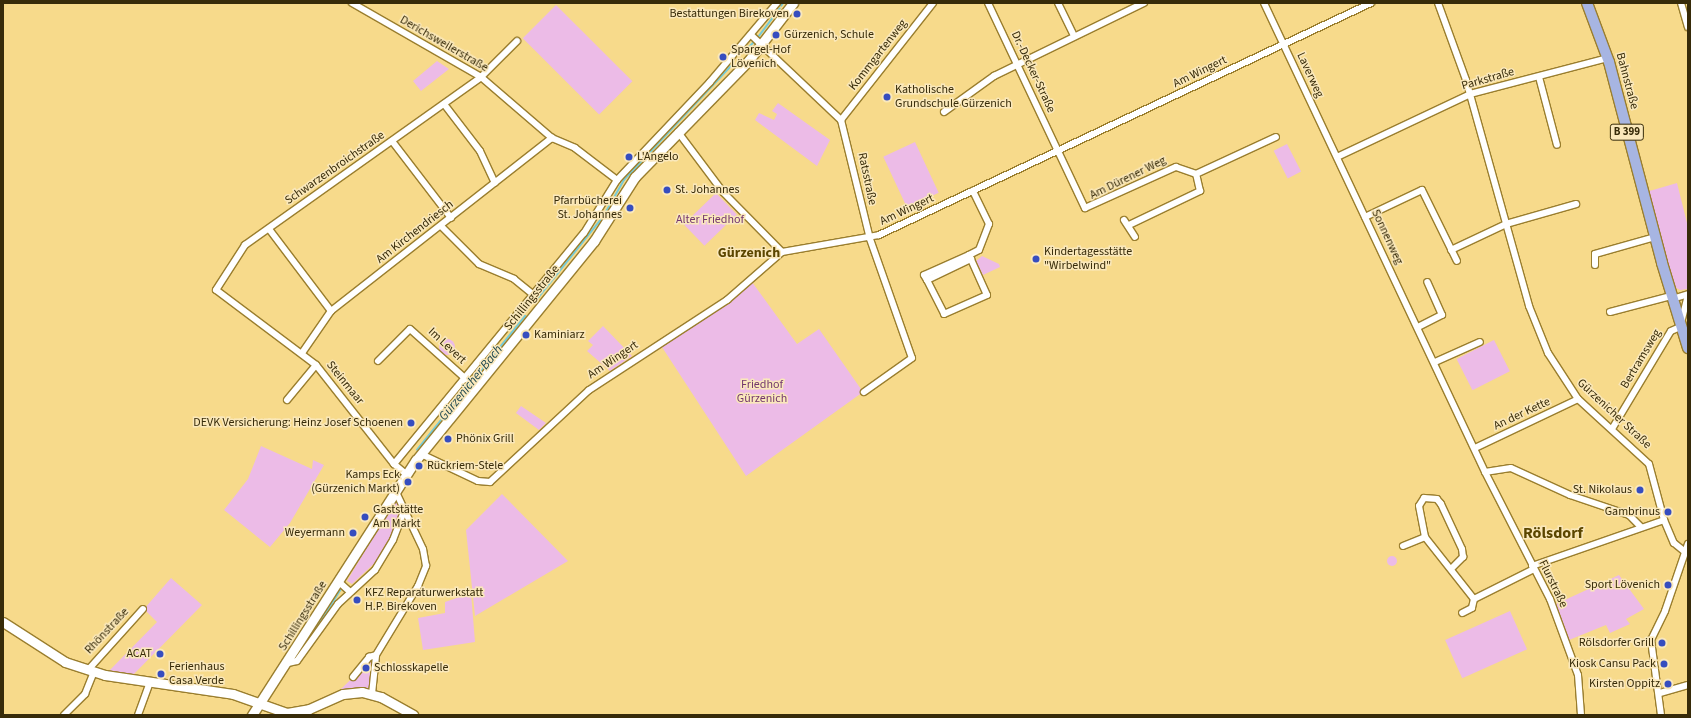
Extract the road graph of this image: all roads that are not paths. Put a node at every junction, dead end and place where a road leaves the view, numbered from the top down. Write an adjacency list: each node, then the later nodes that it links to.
1 (352, 3): 21 (street, Derichsweilerstraße)
2 (777, 3): 14 (street, Schillingsstraße)
3 (793, 3): 18 (main road, Schillingsstraße)
4 (933, 3): 26 (street, Kommgartenweg)
5 (989, 3): 20 (street, Dr.-Decker-Straße)
6 (1058, 3): 15 (street)
7 (1144, 3): 15 (street)
8 (1264, 3): 17 (street, Laverweg)
9 (1371, 3): 17 (street, Am Wingert)
10 (1438, 3): 23 (street, Gürzenicher Straße)
11 (1587, 3): 19 (main road, Bahnstraße / B 399)
12 (1681, 3): 13 (street)
13 (1688, 27)
14 (751, 35): 18 (street); 35 (street, Schillingsstraße)
15 (1074, 36): 20 (street)
16 (517, 41): 21 (street, Schwarzenbroichstraße)
17 (1283, 44): 32 (street, Am Wingert); 33 (street, Laverweg)
18 (762, 45): 26 (street); 27 (main road, Schillingsstraße)
19 (1608, 58): 22 (street, Parkstraße); 45 (main road, Bahnstraße / B 399)
20 (1017, 64): 25 (street); 32 (street, Dr.-Decker-Straße)
21 (481, 77): 24 (street, Schwarzenbroichstraße); 28 (street, Derichsweilerstraße)
22 (1538, 77): 23 (street, Parkstraße); 31 (street)
23 (1470, 94): 33 (street, Parkstraße); 41 (street, Gürzenicher Straße)
24 (444, 104): 30 (street, Schwarzenbroichstraße); 36 (street)
25 (944, 112)
26 (841, 120): 46 (street, Ratsstraße)
27 (678, 132): 48 (street); 73 (main road, Schillingsstraße)
28 (552, 138): 35 (street, Derichsweilerstraße); 36 (street, Am Kirchendriesch)
29 (1276, 138): 34 (street)
30 (392, 141): 40 (street); 43 (street, Schwarzenbroichstraße)
31 (1557, 145)
32 (1058, 151): 34 (street, Am Dürener Weg); 37 (street, Am Wingert)
33 (1337, 157): 39 (street, Sonnenweg)
34 (1196, 174): 44 (street)
35 (617, 180): 54 (street, Schillingsstraße)
36 (495, 183): 40 (street, Am Kirchendriesch)
37 (973, 191): 46 (street, Am Wingert); 49 (street)
38 (1576, 204): 41 (street)
39 (1365, 217): 47 (street); 60 (street, Sonnenweg)
40 (451, 218): 42 (street, Am Kirchendriesch)
41 (1506, 224): 47 (street); 69 (street, Gürzenicher Straße)
42 (441, 226): 54 (street); 57 (street, Am Kirchendriesch)
43 (269, 228): 53 (street, Schwarzenbroichstraße); 57 (street)
44 (1135, 237)
45 (1655, 237): 51 (street); 56 (main road, Bahnstraße / B 399)
46 (870, 239): 48 (street, Am Wingert); 68 (street, Ratsstraße)
47 (1451, 250): 50 (street)
48 (782, 252): 73 (street, Am Wingert)
49 (970, 257): 49 (street)
50 (1457, 261)
51 (1595, 266)
52 (1427, 282): 60 (street)
53 (216, 290): 63 (street, Steinmaar)
54 (534, 295): 67 (street, Schillingsstraße)
55 (1688, 295): 56 (street); 59 (street)
56 (1671, 298): 58 (street); 59 (main road, Bahnstraße / B 399)
57 (331, 312): 63 (street, Am Kirchendriesch)
58 (1610, 312)
59 (1680, 326): 62 (main road, Bahnstraße / B 399); 71 (street, Bertramsweg)
60 (1418, 327): 65 (street, Sonnenweg)
61 (1480, 342): 65 (street)
62 (1688, 348)
63 (302, 354): 66 (street, Steinmaar)
64 (378, 361): 67 (street, Im Levert)
65 (1435, 362): 72 (street, Sonnenweg)
66 (316, 365): 70 (street); 74 (street, Steinmaar)
67 (466, 379): 74 (street, Schillingsstraße)
68 (864, 392)
69 (1578, 399): 71 (street, Gürzenicher Straße); 72 (street, An der Kette)
70 (287, 400)
71 (1612, 429): 79 (street, Gürzenicher Straße)
72 (1475, 448): 75 (street, Flurstraße)
73 (421, 454): 76 (main road, Schillingsstraße)
74 (394, 464): 76 (street, Steinmaar)
75 (1486, 472): 80 (street); 86 (street, Flurstraße)
76 (406, 474): 77 (main road, Schillingsstraße)
77 (395, 490): 78 (street); 87 (main road, Schillingsstraße)
78 (405, 509): 88 (street, Schillingsstraße); 93 (street)
79 (1664, 520): 80 (street); 84 (street, Gürzenicher Straße)
80 (1641, 527): 86 (street)
81 (1425, 536): 83 (street); 85 (street); 85 (street)
82 (1688, 544): 84 (street)
83 (1403, 546)
84 (1684, 551): 99 (street)
85 (1452, 568): 89 (street)
86 (1533, 568): 89 (street); 107 (street, Flurstraße)
87 (339, 582): 88 (street, Schillingsstraße); 94 (main road, Schillingsstraße)
88 (350, 592): 94 (street, Schillingsstraße)
89 (1474, 599): 91 (street)
90 (143, 609): 95 (street, Rhönstraße)
91 (1462, 613)
92 (3, 622): 95 (main road)
93 (376, 655): 96 (street); 100 (street)
94 (288, 663): 101 (main road, Schillingsstraße)
95 (91, 671): 97 (main road); 103 (street, Rhönstraße)
96 (353, 677)
97 (150, 682): 101 (main road); 104 (street)
98 (1688, 685): 99 (street)
99 (1660, 693): 108 (street)
100 (372, 694): 102 (main road); 106 (main road)
101 (261, 704): 102 (main road); 105 (main road, Schillingsstraße)
102 (276, 713)
103 (64, 715)
104 (138, 715)
105 (252, 715)
106 (413, 715)
107 (1581, 715)
108 (1661, 715)

